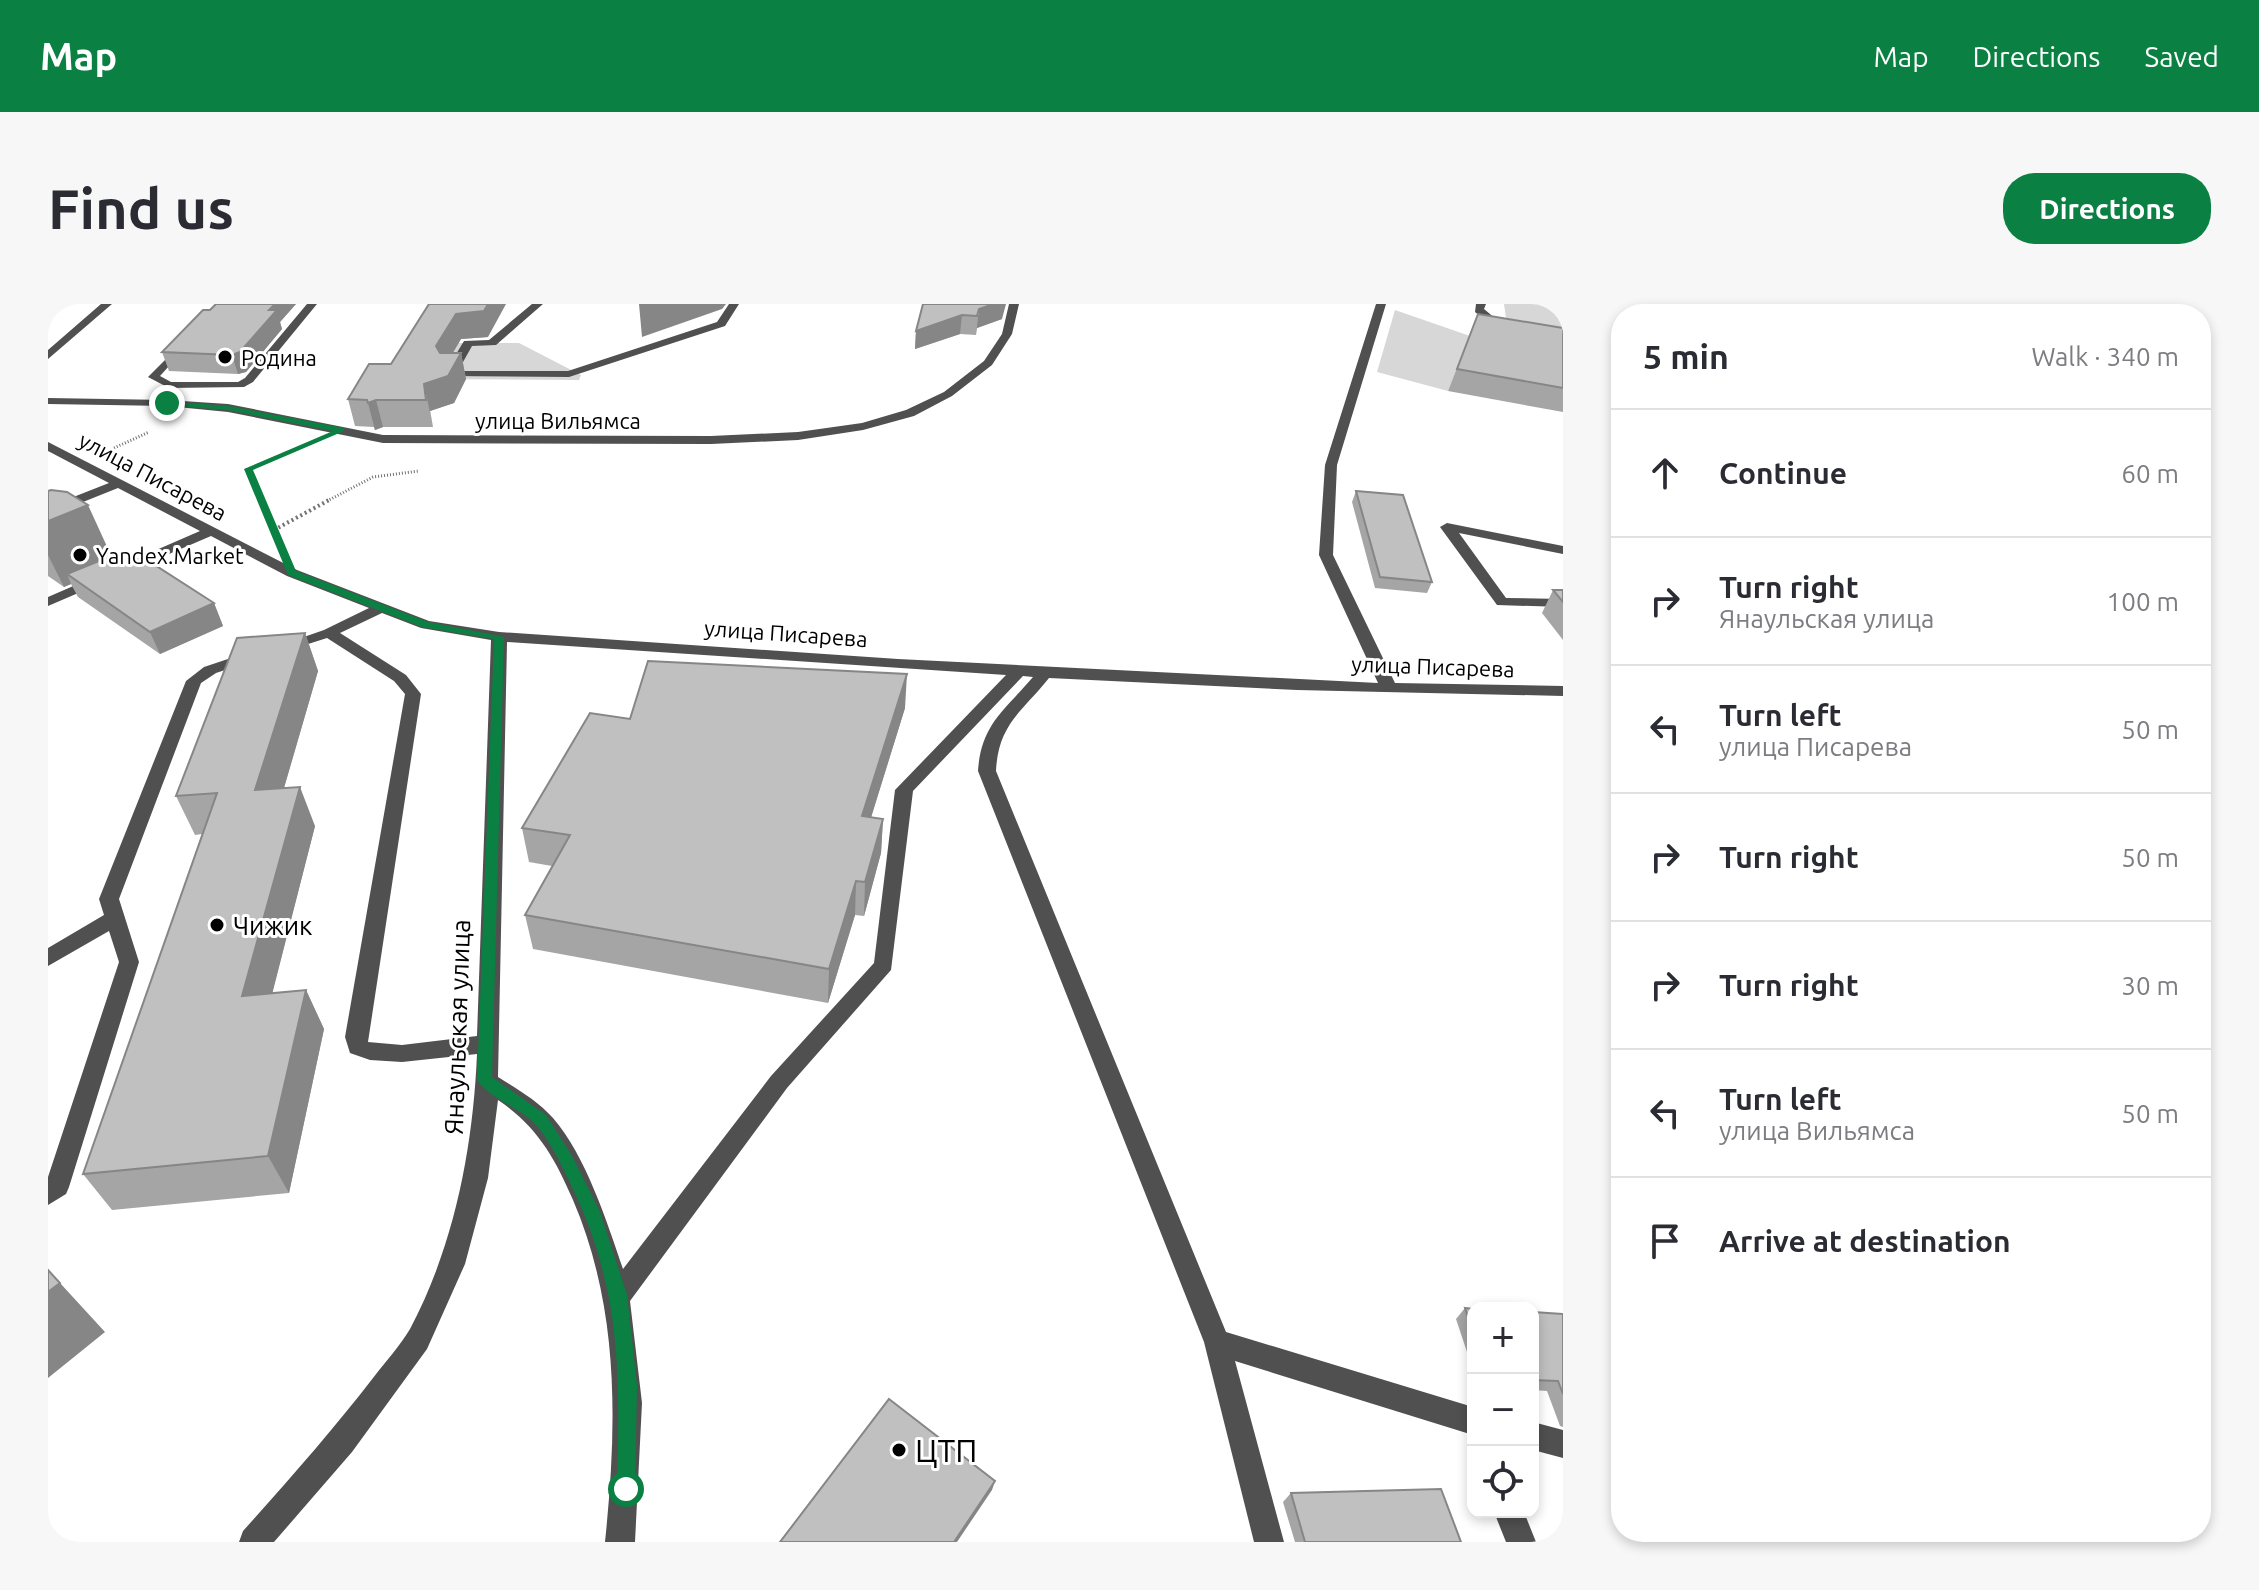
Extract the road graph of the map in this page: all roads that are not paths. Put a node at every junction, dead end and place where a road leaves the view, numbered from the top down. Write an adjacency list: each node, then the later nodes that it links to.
1 (107, 304): 10 (street)
2 (312, 304): 8 (street)
3 (538, 304): 4 (street)
4 (734, 304)
5 (1014, 304): 11 (street, улица Вильямса)
6 (1381, 304): 24 (street)
7 (1481, 304): 9 (street)
8 (195, 334)
9 (1520, 335)
10 (48, 356)
11 (48, 401)
12 (48, 446): 13 (street, улица Писарева)
13 (119, 483): 14 (street); 15 (street, улица Писарева)
14 (48, 512)
15 (211, 531): 17 (street); 19 (street, улица Писарева)
16 (1563, 550): 18 (street)
17 (48, 602)
18 (1563, 603)
19 (379, 609): 20 (street); 21 (street, улица Писарева)
20 (329, 633): 26 (street); 28 (street)
21 (499, 637): 22 (street, улица Писарева); 28 (street, Янаульская улица)
22 (1020, 670): 23 (street, улица Писарева); 31 (street)
23 (1046, 671): 24 (street, улица Писарева); 32 (street)
24 (1389, 688): 25 (street, улица Писарева)
25 (1563, 691)
26 (115, 918): 27 (street); 30 (street)
27 (48, 958)
28 (486, 1044): 29 (street, Янаульская улица)
29 (485, 1080): 31 (street); 37 (street, Янаульская улица)
30 (48, 1194)
31 (619, 1295): 38 (street)
32 (1217, 1342): 33 (street); 39 (street)
33 (1467, 1419)
34 (1539, 1438): 35 (street)
35 (1563, 1444)
36 (1511, 1518): 40 (street)
37 (254, 1542)
38 (620, 1542)
39 (1269, 1542)
40 (1521, 1542)

